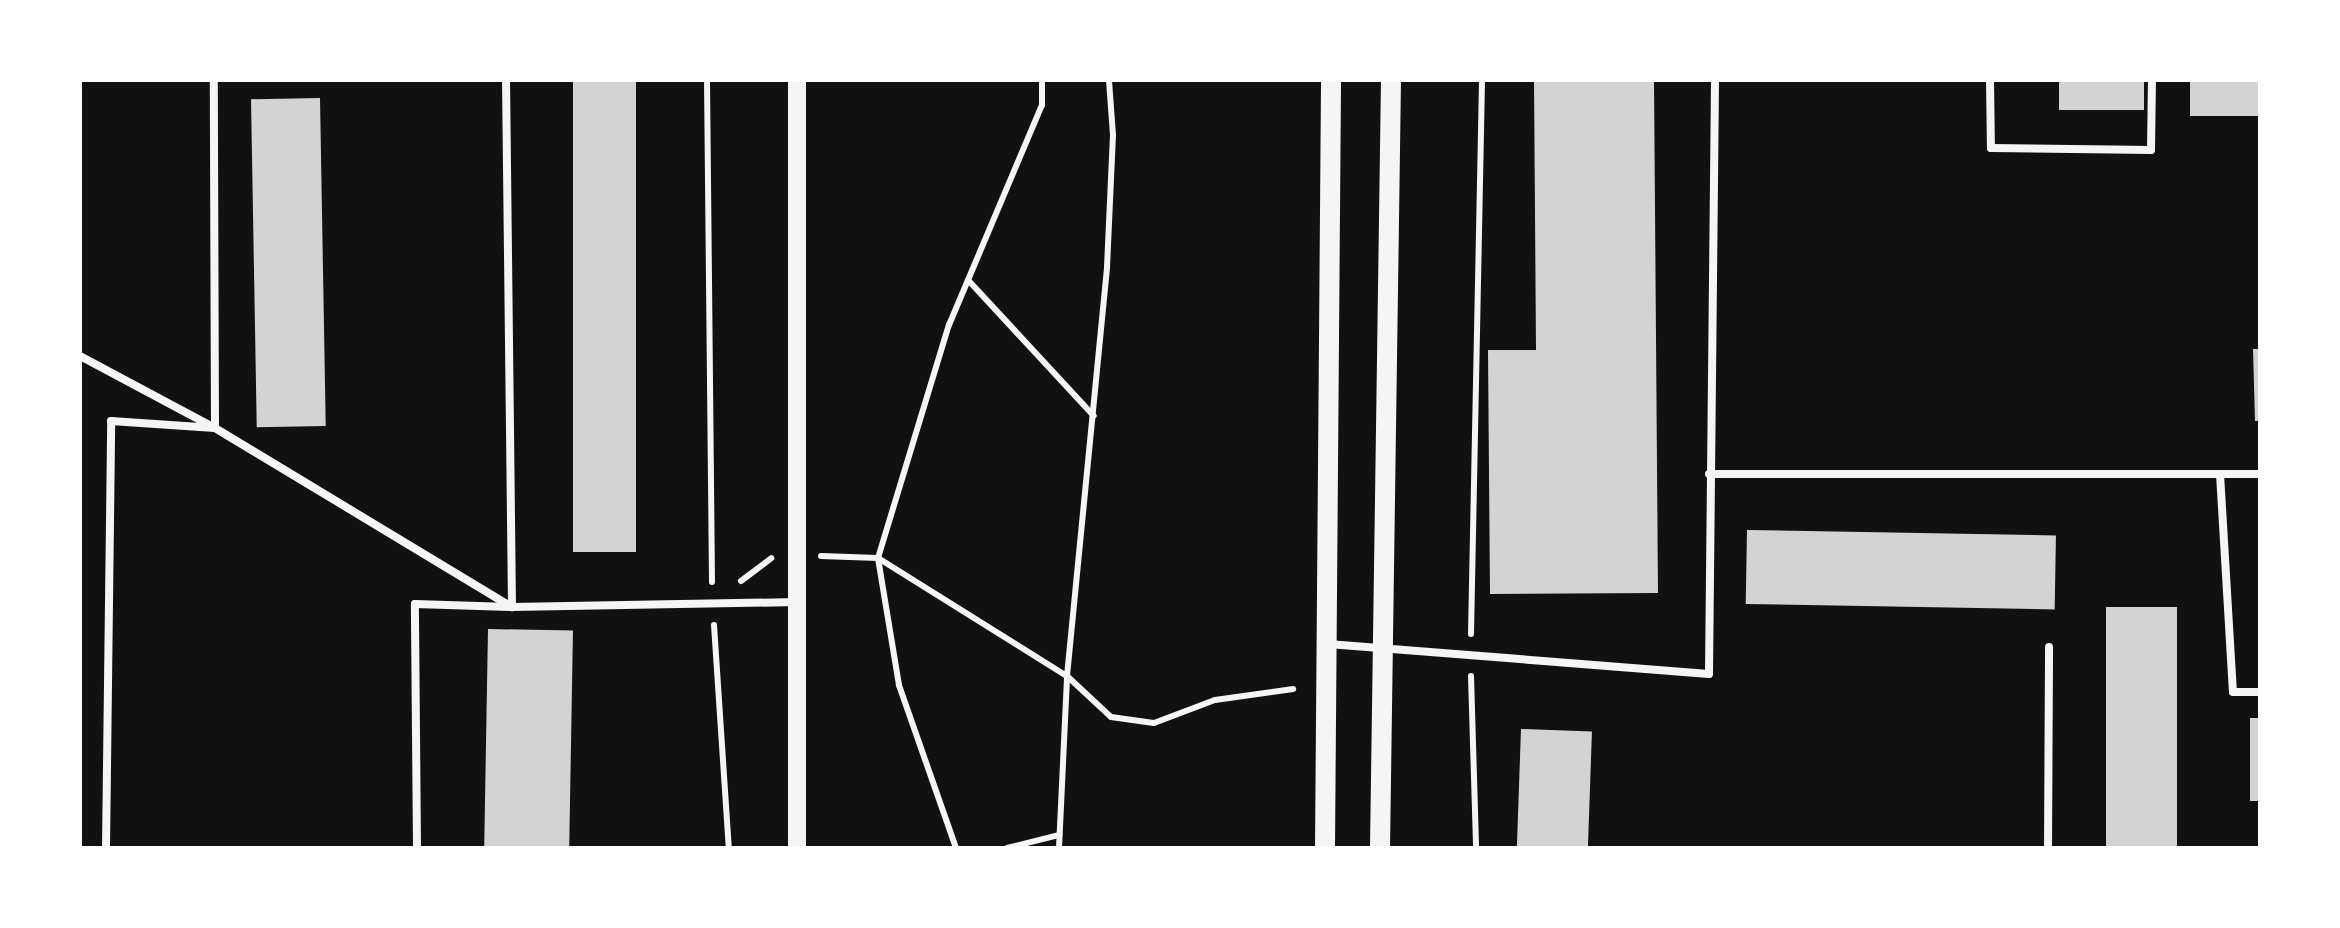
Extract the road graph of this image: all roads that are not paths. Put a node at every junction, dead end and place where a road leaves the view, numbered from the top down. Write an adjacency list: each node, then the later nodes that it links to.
1 (214, 80): 10 (lane)
2 (506, 80): 15 (lane)
3 (797, 80): 14 (street)
4 (1332, 80): 16 (main road)
5 (1391, 80): 17 (main road)
6 (1714, 80): 11 (lane)
7 (1990, 80): 8 (lane)
8 (2152, 80)
9 (80, 356): 10 (lane)
10 (215, 428): 15 (lane); 20 (lane)
11 (1709, 474): 12 (lane); 17 (lane)
12 (2220, 474): 13 (lane); 19 (lane)
13 (2260, 474)
14 (797, 602): 15 (lane); 22 (street)
15 (512, 607): 21 (lane)
16 (1326, 644): 17 (lane); 23 (main road)
17 (1380, 647): 24 (main road)
18 (2049, 647): 25 (lane)
19 (2260, 692)
20 (106, 848)
21 (417, 848)
22 (798, 848)
23 (1325, 848)
24 (1380, 848)
25 (2048, 848)

